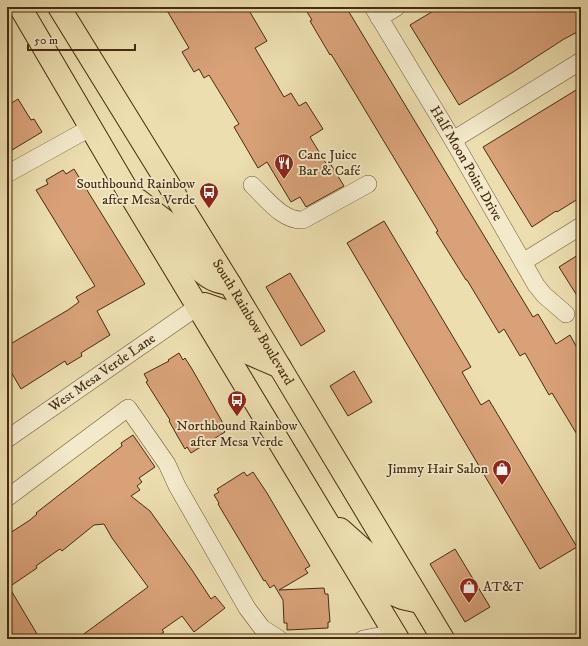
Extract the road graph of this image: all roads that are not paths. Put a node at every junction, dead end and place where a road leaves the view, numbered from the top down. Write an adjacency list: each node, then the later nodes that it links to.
1 (20, 7): 6 (main road)
2 (59, 7): 14 (main road, South Rainbow Boulevard)
3 (396, 7): 4 (street)
4 (376, 12): 7 (street, Half Moon Point Drive)
5 (581, 61): 7 (street)
6 (90, 128): 8 (street); 11 (main road)
7 (453, 140): 13 (street, Half Moon Point Drive)
8 (7, 174)
9 (368, 184): 10 (street)
10 (252, 185)
11 (129, 193): 14 (main road); 15 (main road)
12 (581, 226): 13 (street)
13 (523, 262): 16 (street, Half Moon Point Drive)
14 (230, 284): 17 (main road, South Rainbow Boulevard)
15 (197, 307): 17 (main road); 18 (street, West Mesa Verde Lane); 20 (main road)
16 (566, 314)
17 (280, 367): 21 (main road, South Rainbow Boulevard)
18 (7, 439)
19 (7, 498): 23 (street)
20 (325, 517): 21 (main road); 22 (main road)
21 (420, 602): 26 (main road, South Rainbow Boulevard)
22 (395, 637): 24 (street); 25 (main road)
23 (279, 639)
24 (363, 639)
25 (416, 639)
26 (442, 639)

